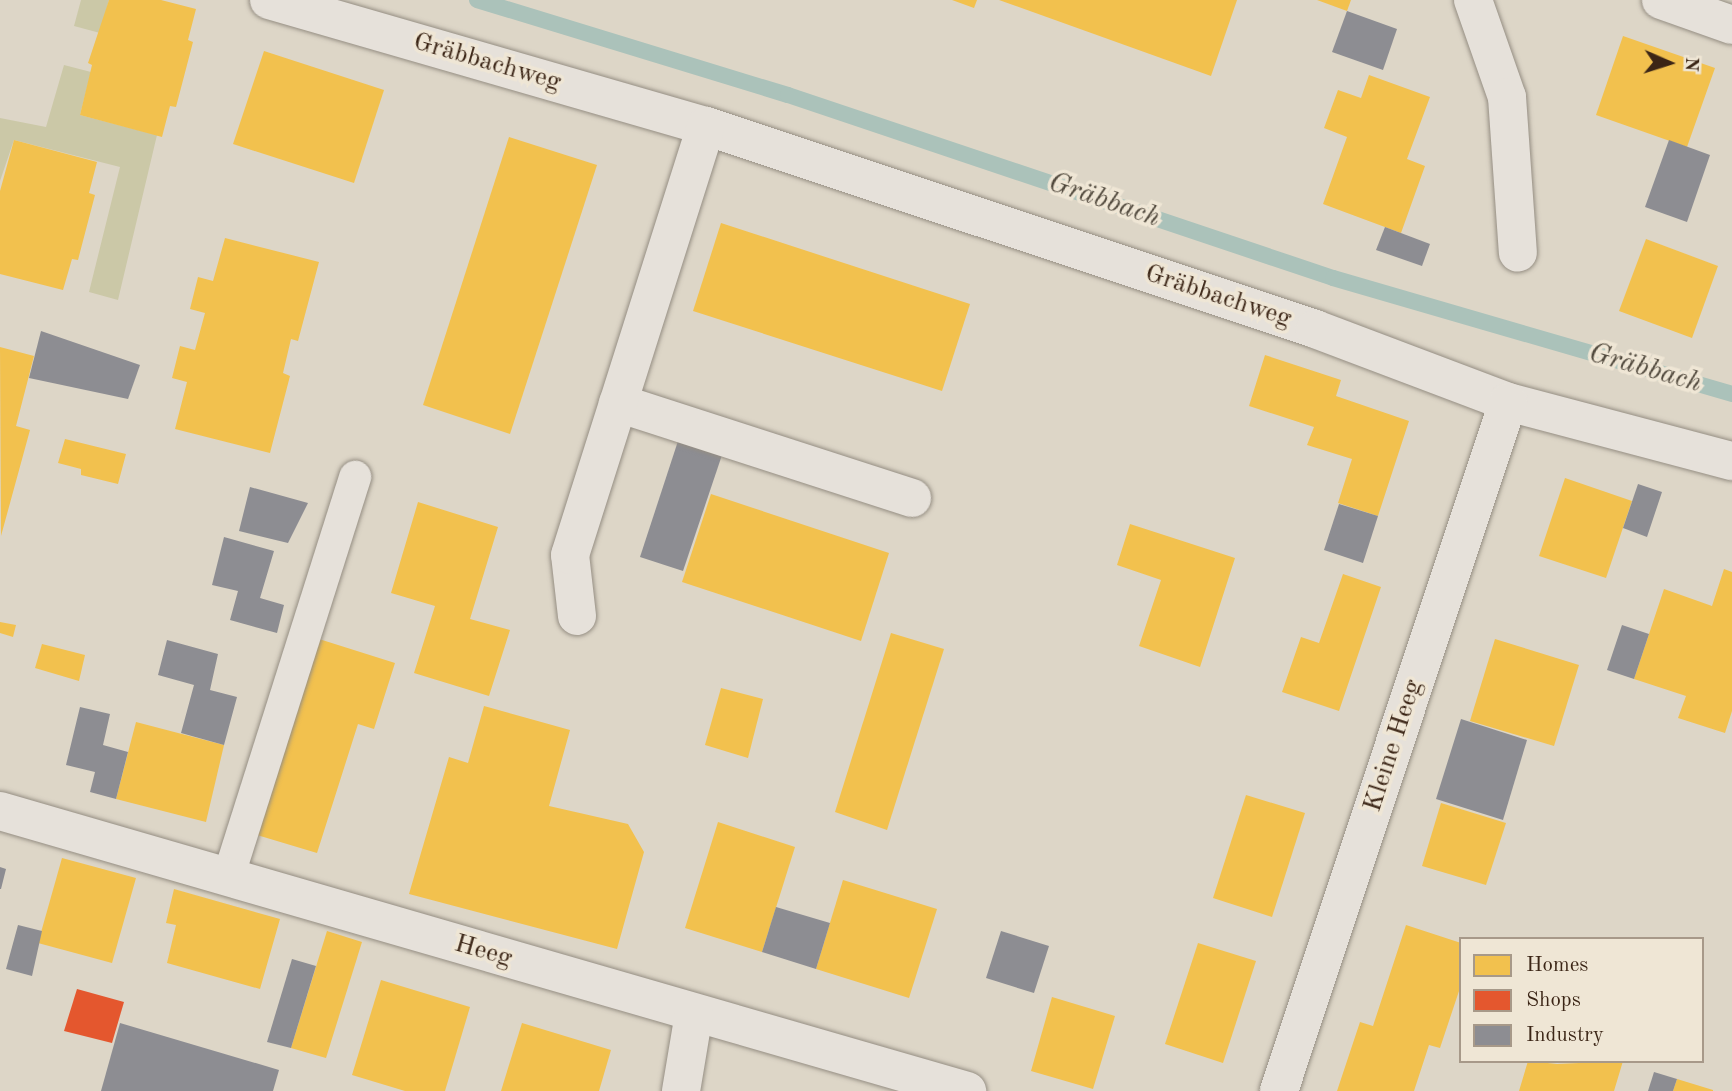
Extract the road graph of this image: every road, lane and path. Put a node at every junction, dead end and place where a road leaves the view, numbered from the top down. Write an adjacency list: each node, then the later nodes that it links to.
1 (269, 0): 5 (street, Gräbbachweg)
2 (1473, 0): 6 (street)
3 (1661, 0): 4 (street)
4 (1732, 25)
5 (706, 126): 7 (street); 8 (street, Gräbbachweg)
6 (1518, 253)
7 (618, 402): 11 (street); 12 (street)
8 (1508, 402): 9 (street, Gräbbachweg); 18 (street, Kleine Heeg)
9 (1732, 461)
10 (355, 477): 14 (lane)
11 (912, 498)
12 (577, 616)
13 (0, 811): 14 (street, Heeg)
14 (228, 878): 15 (street, Heeg)
15 (694, 1013): 16 (street); 17 (street, Heeg)
16 (681, 1091)
17 (967, 1091)
18 (1279, 1091)

